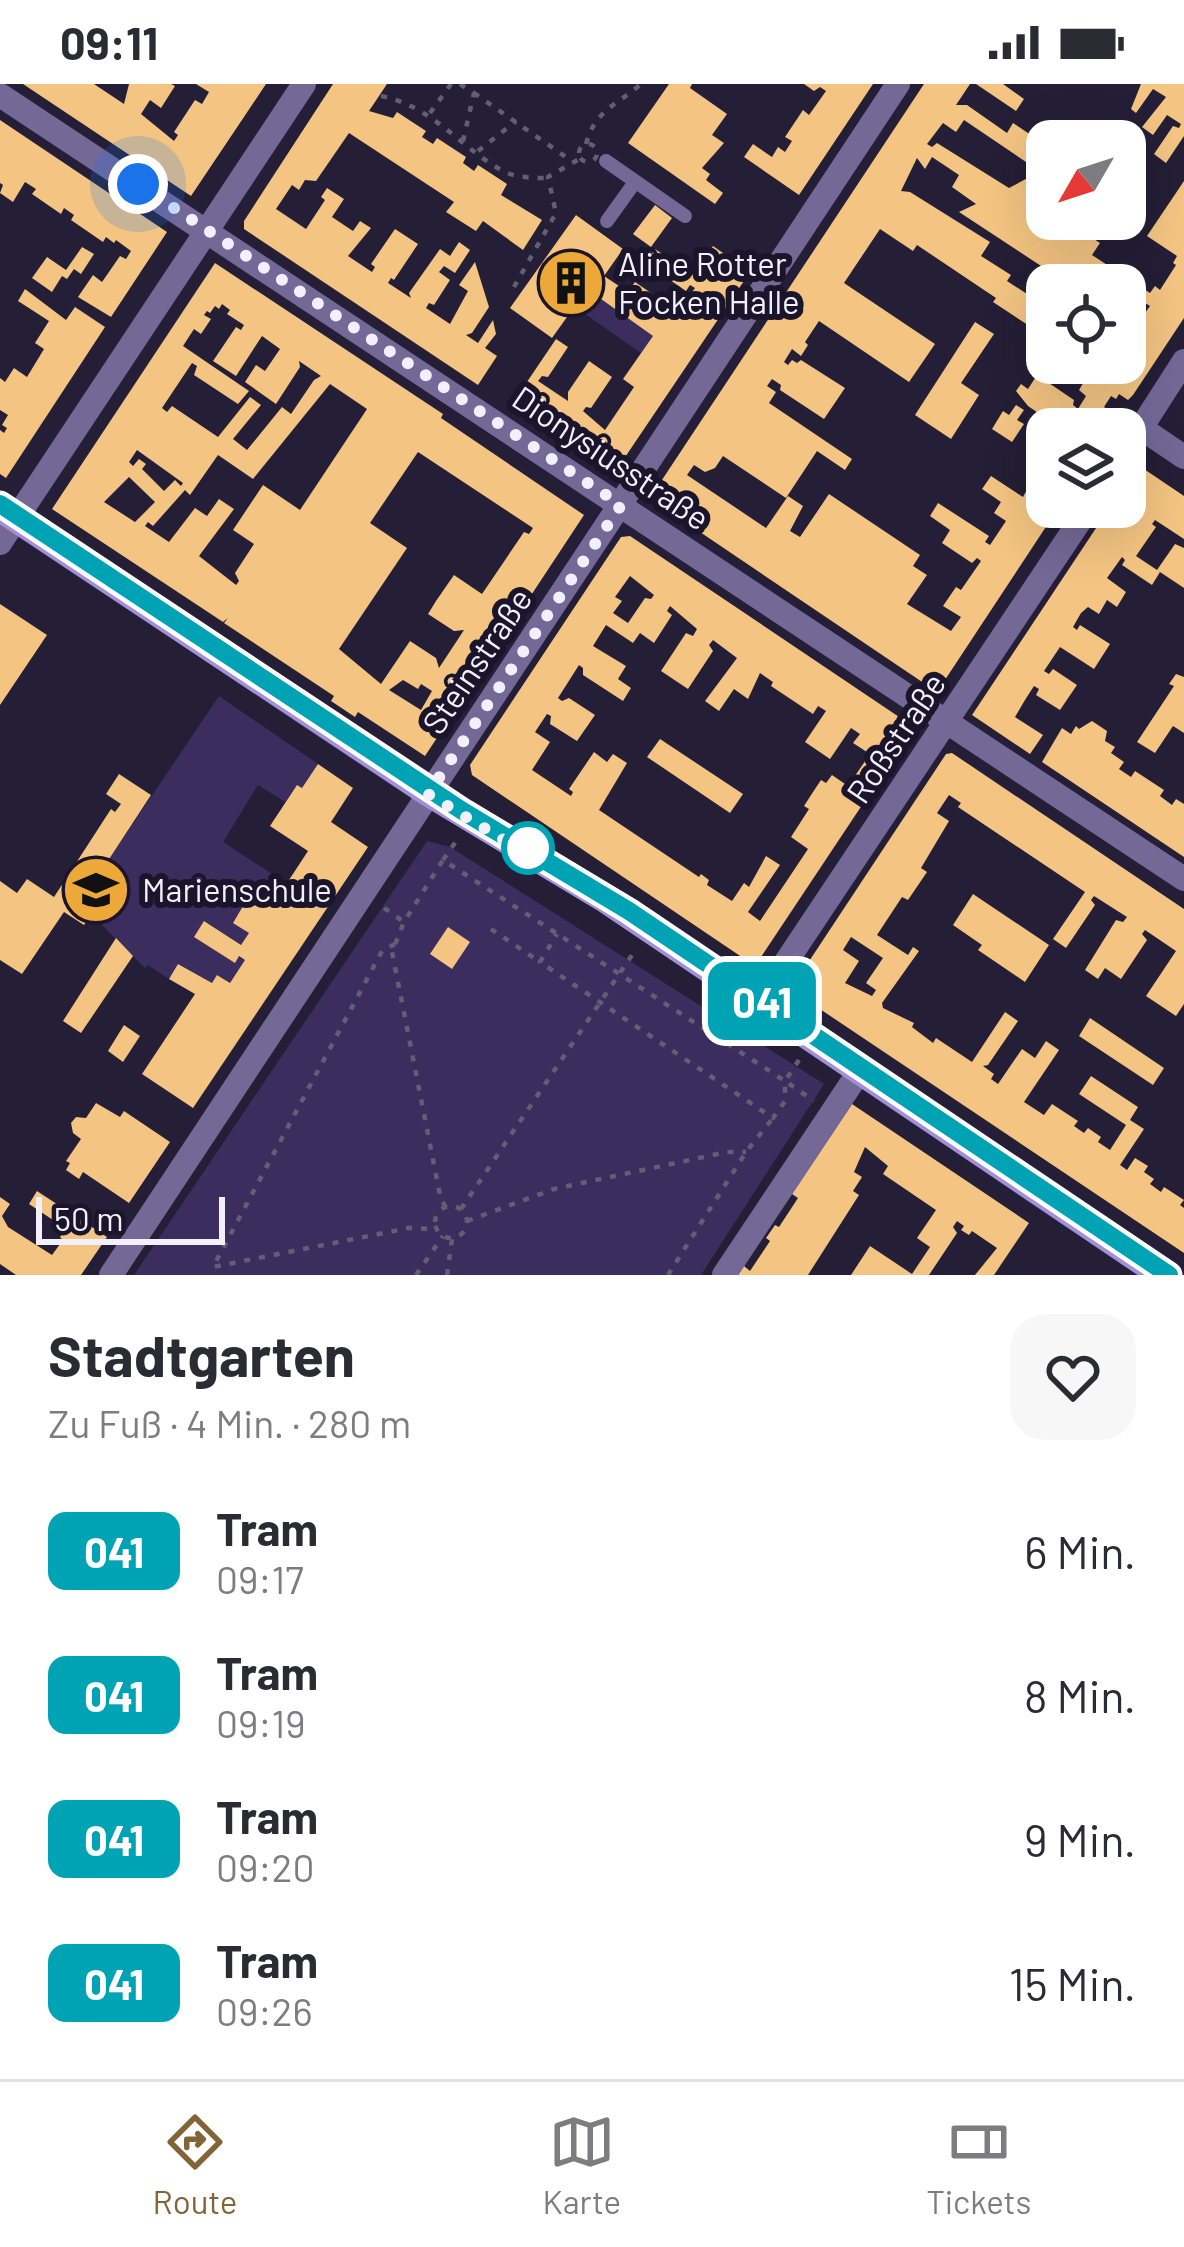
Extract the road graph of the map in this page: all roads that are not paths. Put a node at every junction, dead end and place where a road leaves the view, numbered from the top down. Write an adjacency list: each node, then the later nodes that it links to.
1 (304, 84): 8 (street)
2 (898, 84): 13 (street, Steinstraße)
3 (0, 95): 8 (street, Dionysiusstraße)
4 (605, 161): 5 (lane)
5 (635, 182): 6 (lane); 7 (lane)
6 (685, 216)
7 (607, 220)
8 (207, 229): 13 (street, Dionysiusstraße); 14 (street)
9 (1184, 361): 10 (street)
10 (1146, 420)
11 (1146, 431): 12 (street)
12 (1184, 457)
13 (621, 505): 17 (street, Dionysiusstraße); 18 (street, Steinstraße)
14 (8, 515): 16 (street); 18 (street)
15 (1075, 528): 17 (street, Roßstraße)
16 (0, 543)
17 (946, 722): 19 (street, Dionysiusstraße); 20 (street, Roßstraße)
18 (428, 794): 20 (street); 22 (street, Steinstraße)
19 (1184, 879)
20 (758, 1004): 21 (street)
21 (859, 1072): 23 (street); 24 (street)
22 (111, 1275)
23 (724, 1275)
24 (1160, 1275)

